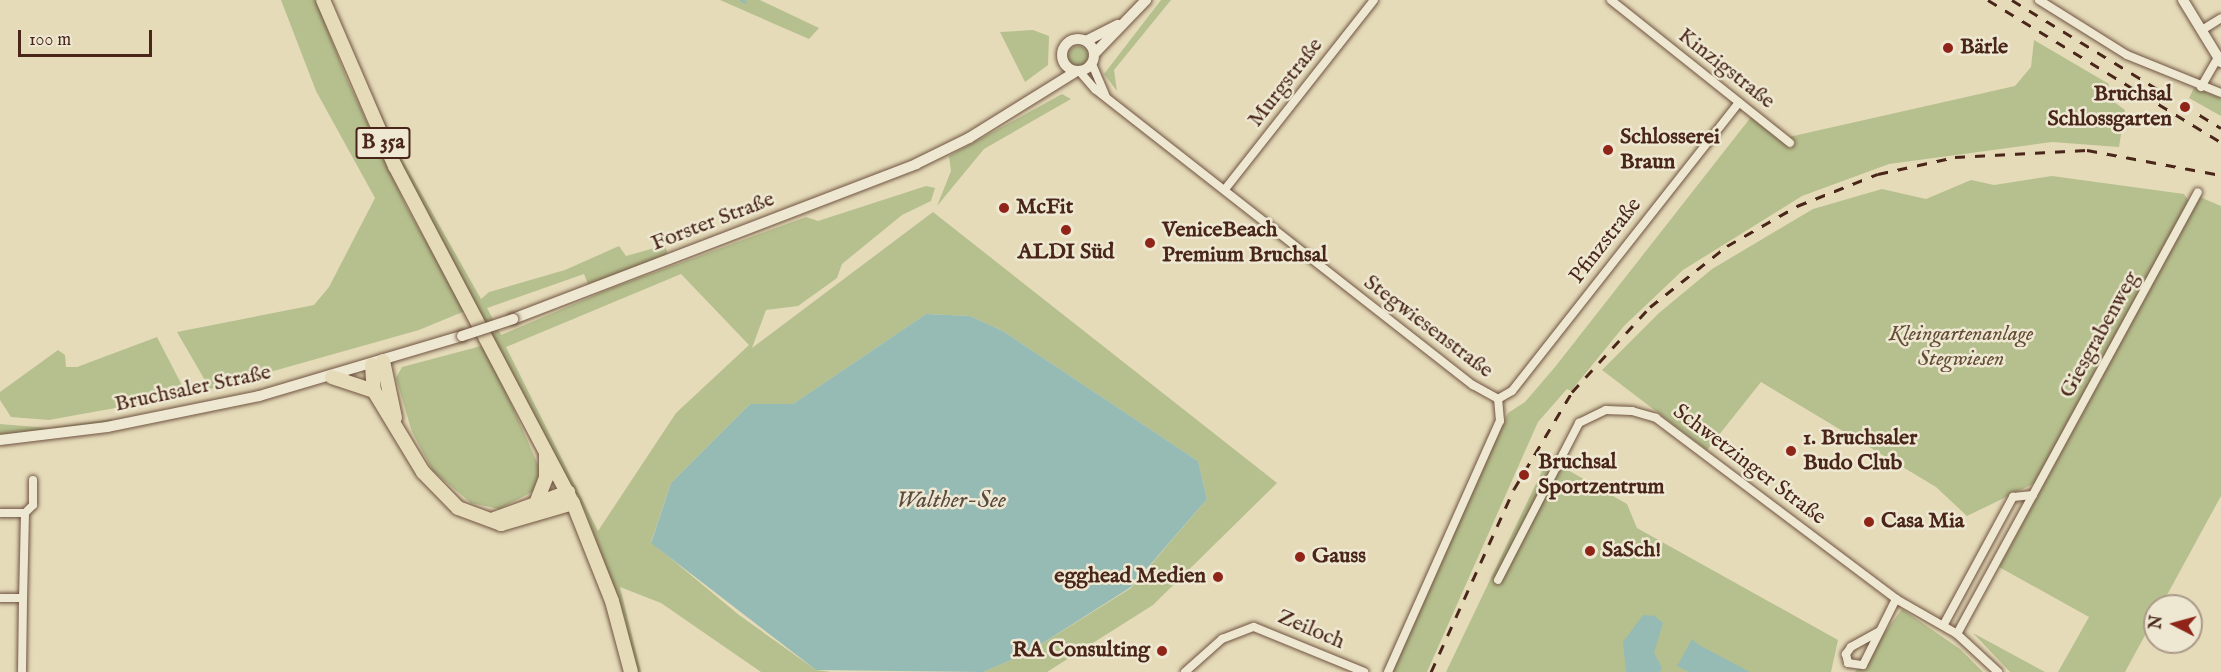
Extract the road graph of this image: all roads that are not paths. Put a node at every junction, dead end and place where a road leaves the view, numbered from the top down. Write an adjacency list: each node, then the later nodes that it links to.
1 (323, 0): 31 (main road, B 35a)
2 (1146, 0): 8 (street)
3 (1374, 0): 21 (street, Murgstraße)
4 (1611, 0): 19 (street, Kinzigstraße)
5 (2039, 0): 15 (street)
6 (2183, 0): 9 (street)
7 (2221, 18): 9 (street)
8 (1123, 22): 10 (street); 11 (street)
9 (2202, 30): 12 (street)
10 (1086, 40): 11 (street); 13 (street, Forster Straße)
11 (1094, 59): 14 (street, Forster Straße); 18 (street, Stegwiesenstraße)
12 (2220, 60): 15 (street)
13 (1063, 61): 14 (street); 16 (street, Forster Straße)
14 (1077, 72): 16 (street, Forster Straße); 18 (street, Stegwiesenstraße)
15 (2201, 87): 17 (street)
16 (1043, 90): 23 (street, Forster Straße, bridge)
17 (2221, 93)
18 (1105, 95): 21 (street, Stegwiesenstraße)
19 (1739, 103): 20 (street, Kinzigstraße); 26 (street, Pfinzstraße)
20 (1790, 143)
21 (1226, 188): 26 (street, Stegwiesenstraße)
22 (2198, 192): 33 (street, Giesgrabenweg)
23 (378, 363): 24 (street, Bruchsaler Straße); 25 (main road); 27 (main road)
24 (332, 377): 25 (main road); 29 (street, Bruchsaler Straße)
25 (374, 391): 27 (main road)
26 (1498, 399): 51 (street, Stegwiesenstraße)
27 (395, 420): 38 (main road)
28 (0, 440): 29 (street, Bruchsaler Straße)
29 (20, 440): 30 (street, Bruchsaler Straße)
30 (0, 447)
31 (546, 448): 34 (main road, B 35a); 35 (main road)
32 (33, 480): 37 (street)
33 (2033, 495): 43 (street); 45 (street, Giesgrabenweg)
34 (570, 498): 35 (main road); 38 (main road); 48 (main road, B 35a)
35 (537, 501): 38 (main road)
36 (0, 513): 37 (street)
37 (25, 513): 41 (street)
38 (486, 520)
39 (1498, 580): 42 (street, Schwetzinger Straße)
40 (0, 598): 41 (street)
41 (23, 598): 47 (street)
42 (1896, 599): 43 (street, Schwetzinger Straße); 44 (street)
43 (1944, 624): 45 (street, Schwetzinger Straße)
44 (1878, 632): 46 (street); 46 (street)
45 (1957, 634): 52 (street, Schwetzinger Straße)
46 (1851, 669)
47 (21, 672)
48 (631, 672)
49 (1185, 672): 50 (street, Zeiloch)
50 (1364, 672)
51 (1388, 672)
52 (1998, 672)

